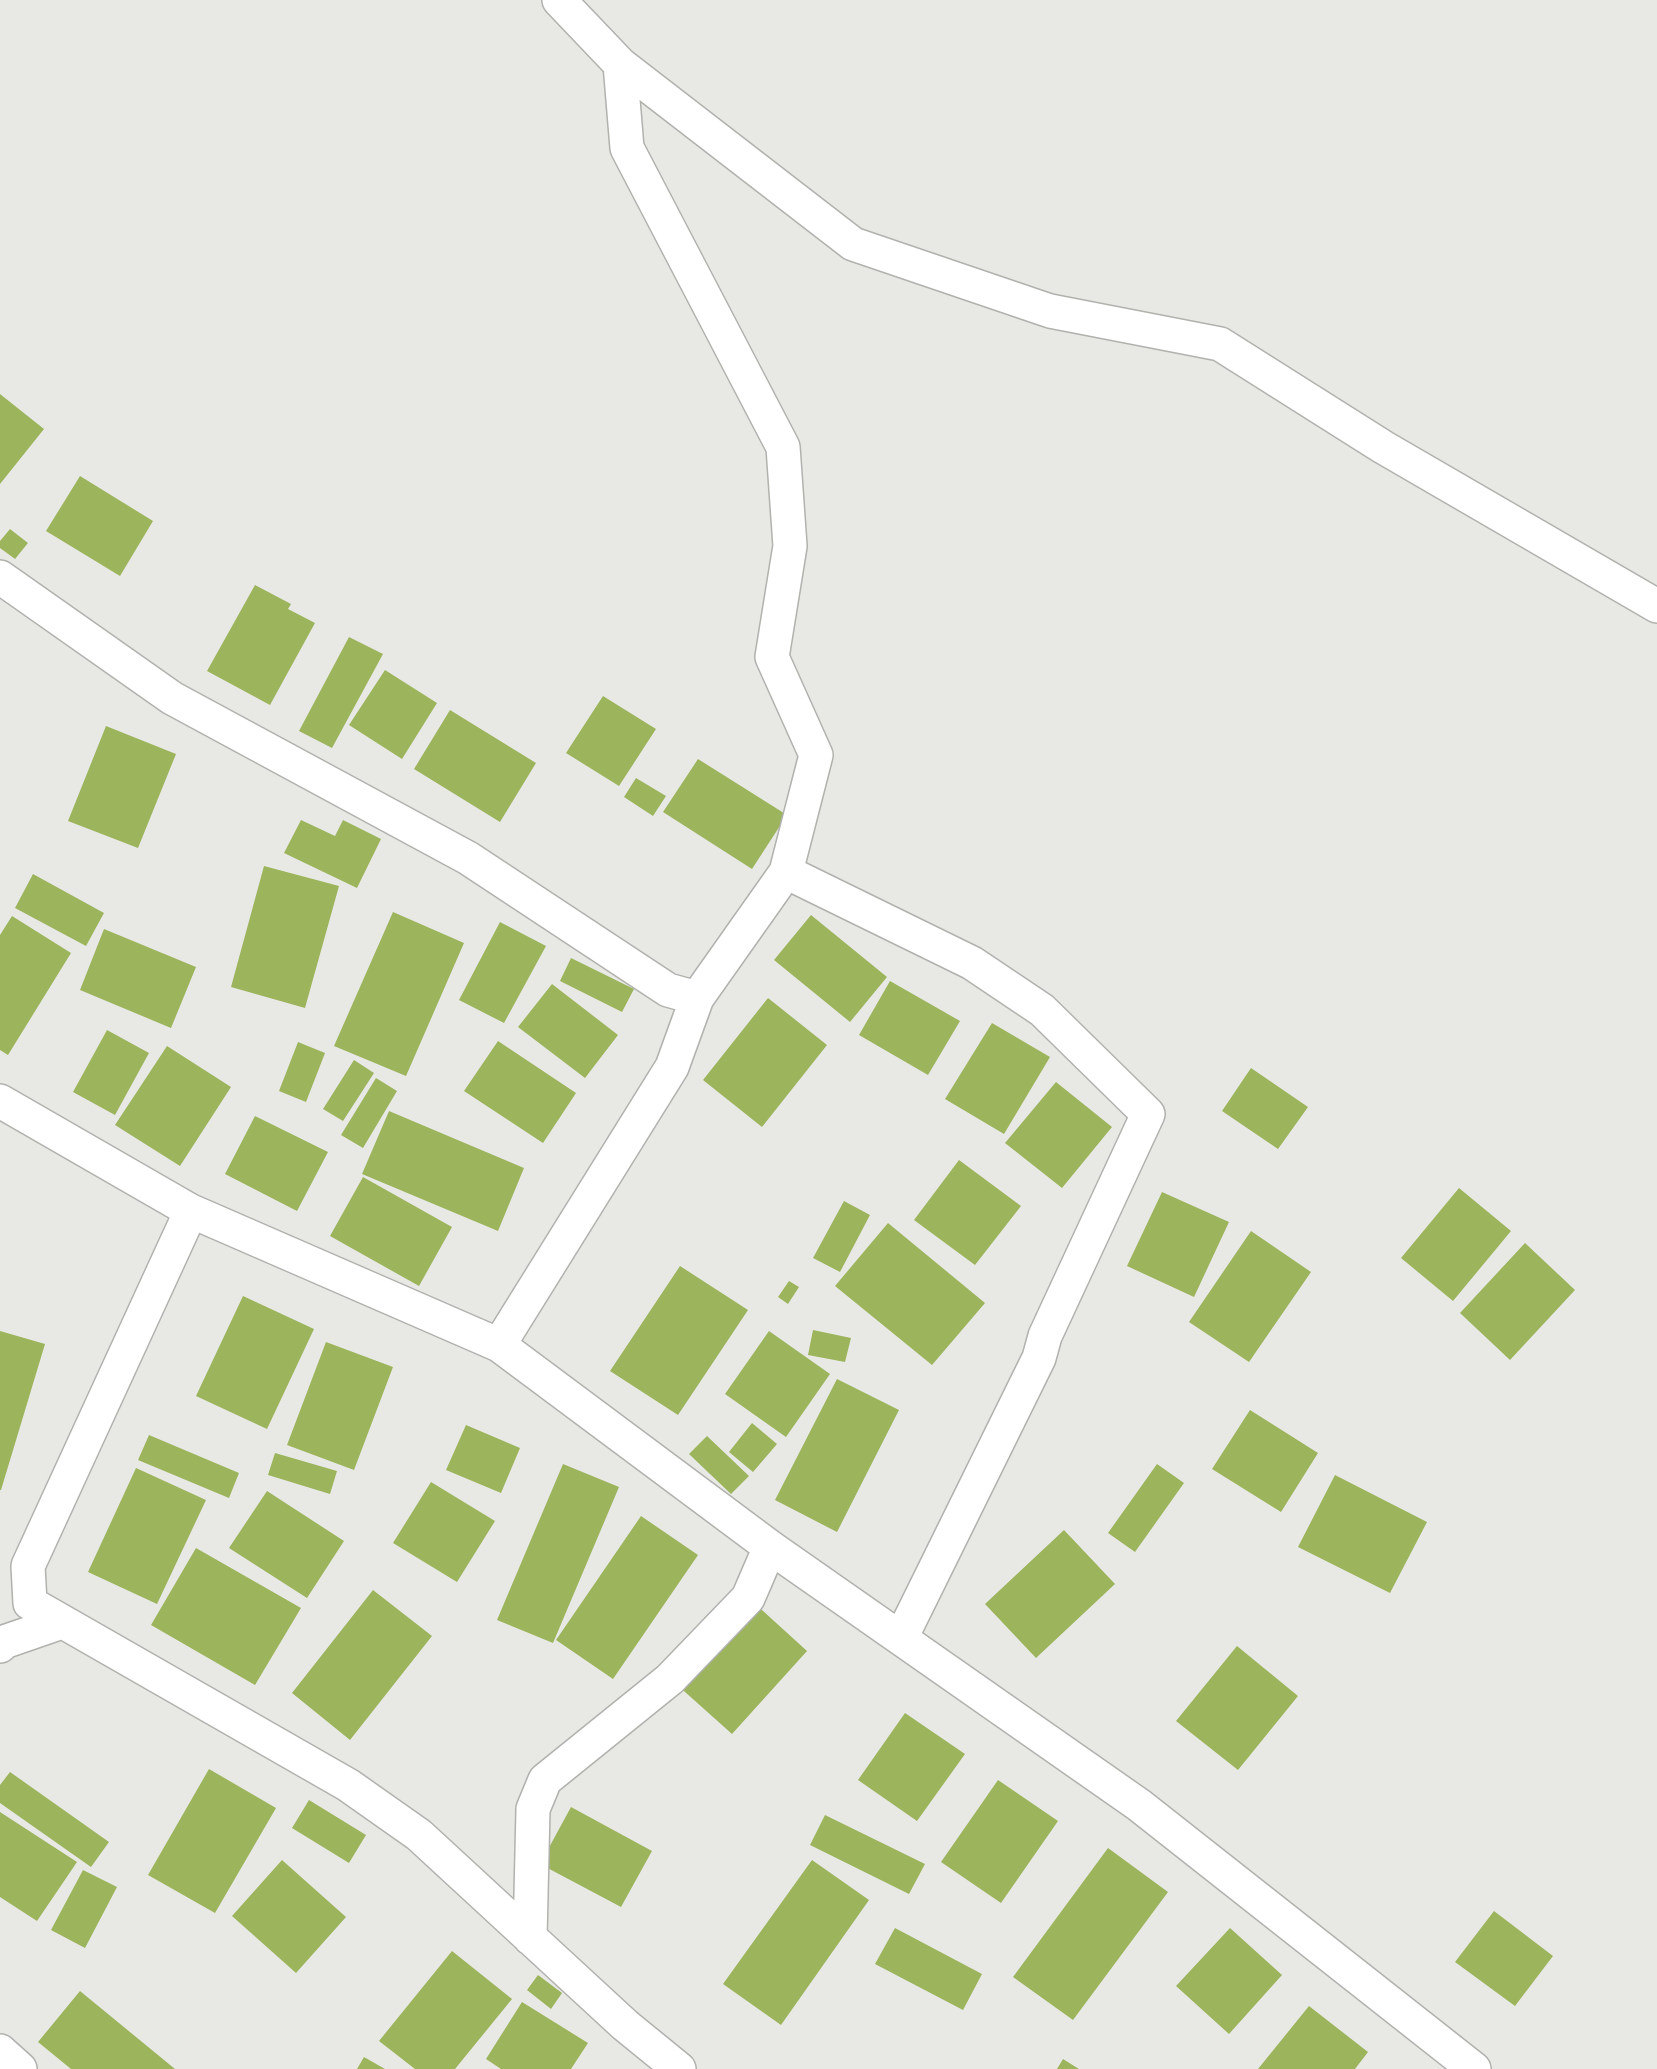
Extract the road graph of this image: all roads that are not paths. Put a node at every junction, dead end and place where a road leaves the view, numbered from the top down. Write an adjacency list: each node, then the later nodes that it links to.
1 (559, 0): 2 (street)
2 (620, 64): 4 (street); 5 (street)
3 (0, 577): 6 (street)
4 (1657, 606)
5 (786, 872): 6 (street); 12 (street)
6 (697, 998): 9 (street)
7 (0, 1101): 8 (street)
8 (191, 1211): 9 (street); 11 (street)
9 (499, 1345): 10 (street)
10 (770, 1547): 12 (street); 14 (street)
11 (62, 1622): 13 (street); 14 (street)
12 (901, 1638): 18 (street)
13 (0, 1646)
14 (530, 1938): 16 (street)
15 (0, 2051): 17 (street)
16 (666, 2065)
17 (20, 2069)
18 (1474, 2069)

